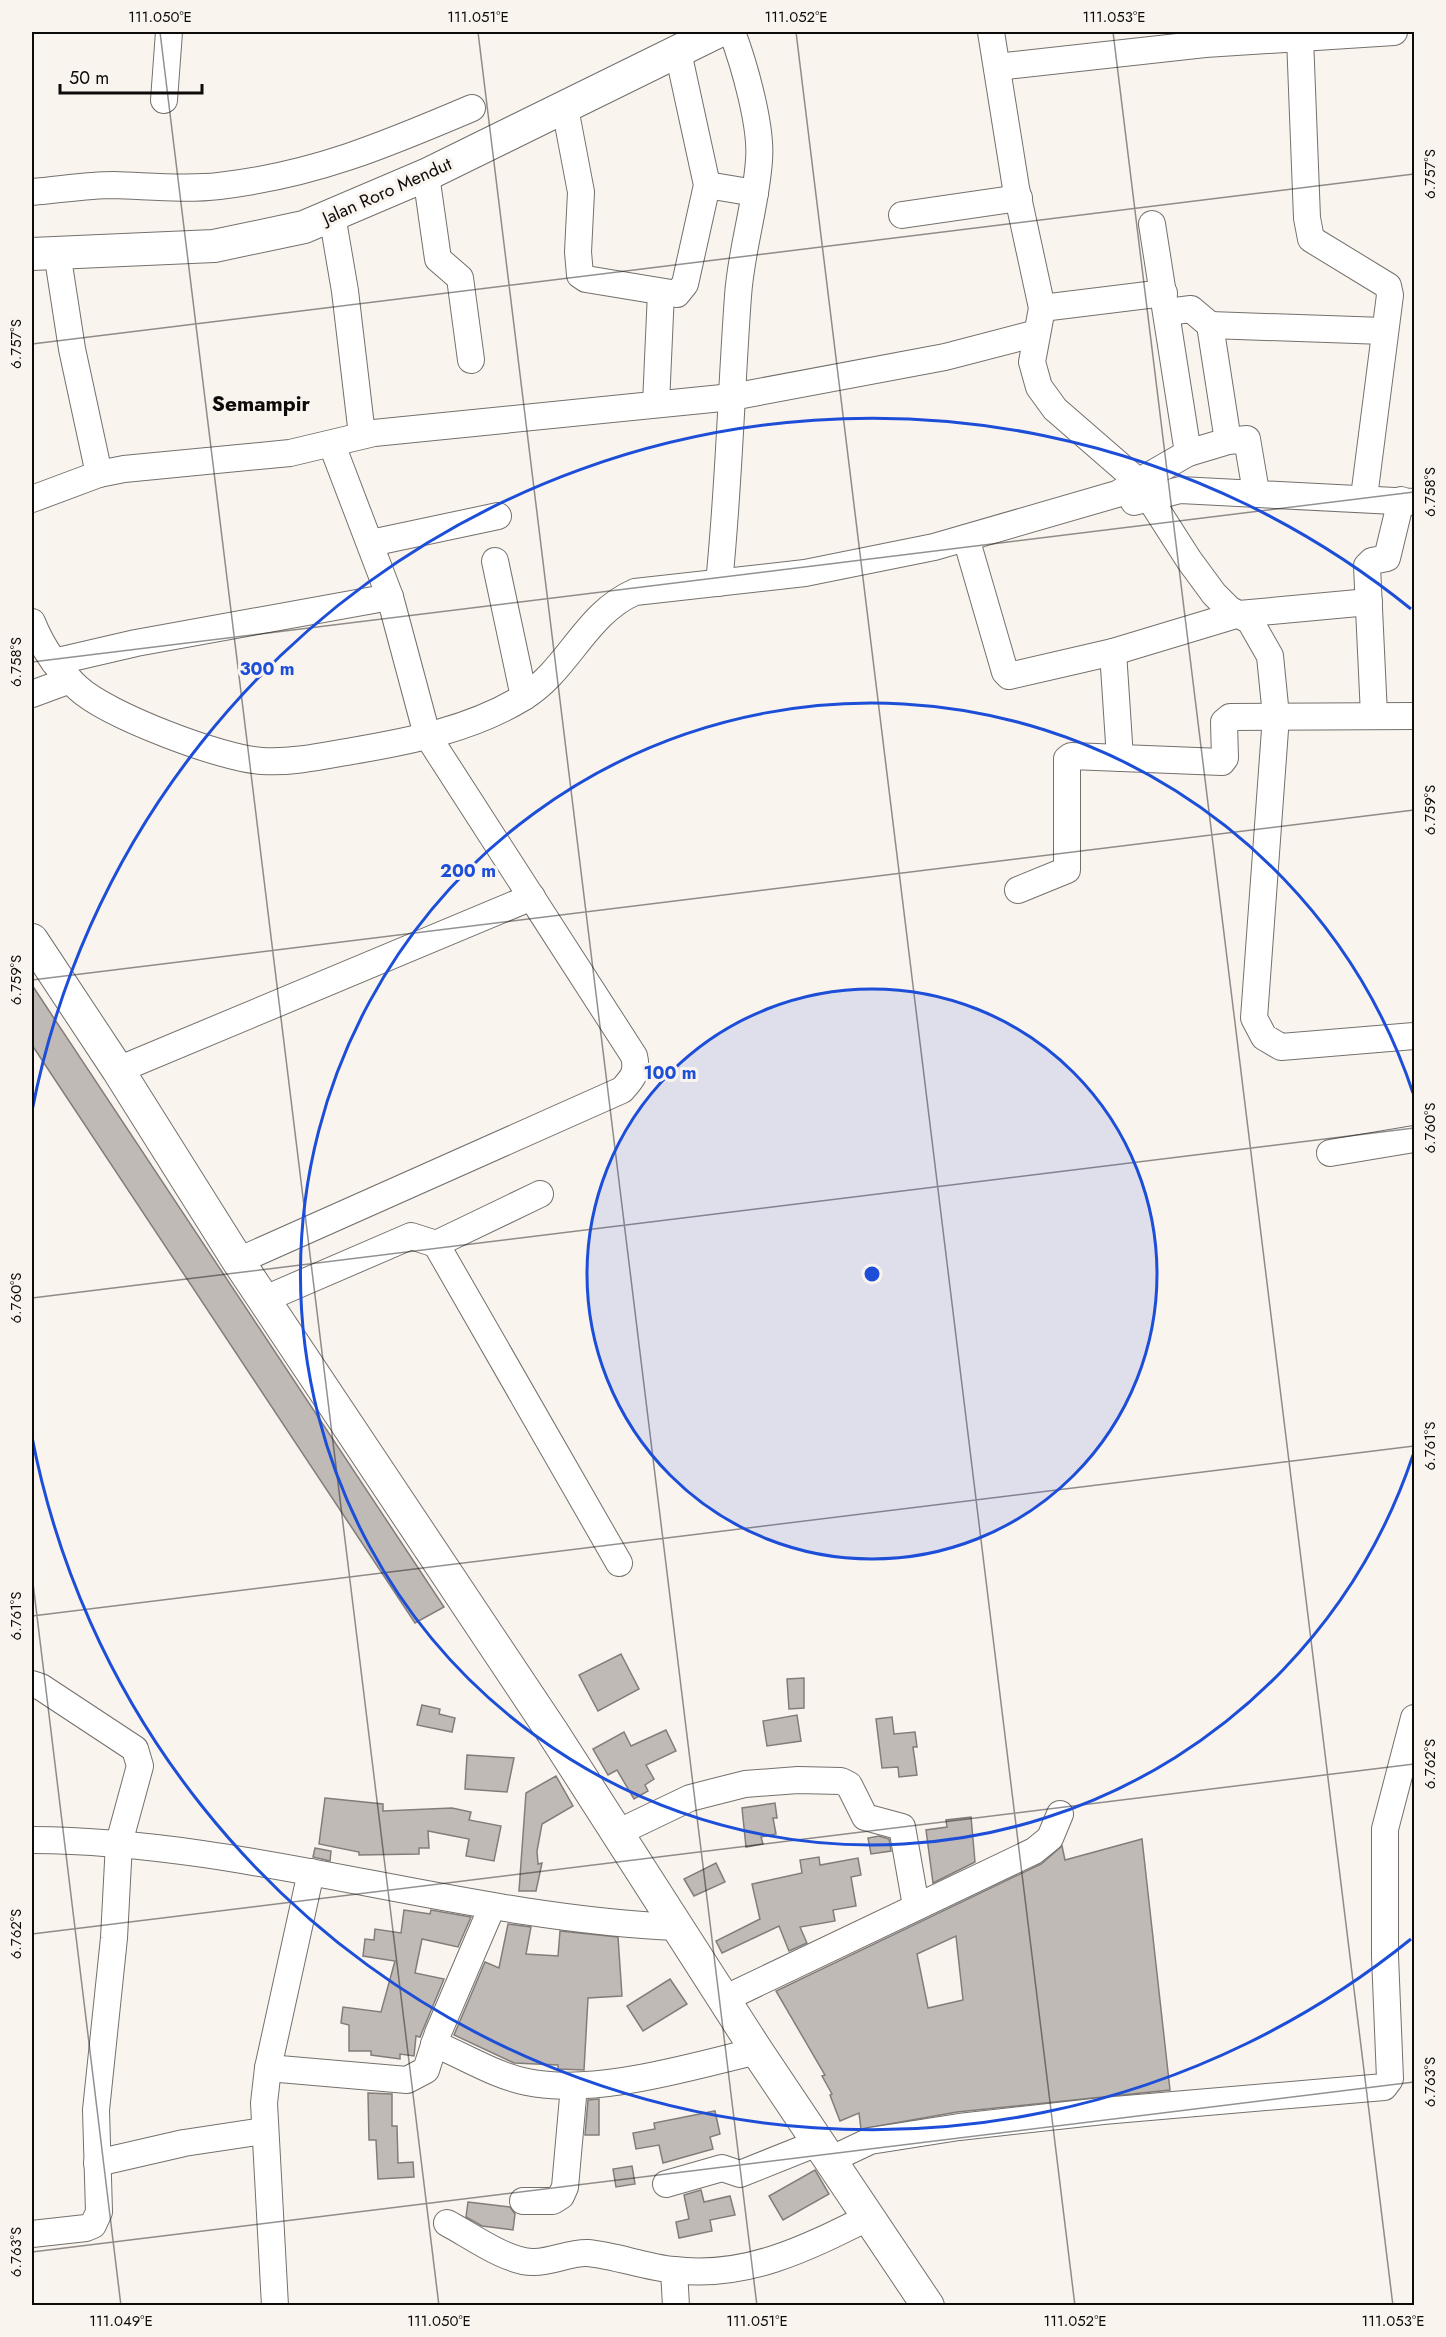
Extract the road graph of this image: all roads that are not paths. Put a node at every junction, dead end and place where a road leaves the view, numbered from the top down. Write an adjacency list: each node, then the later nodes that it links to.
1 (169, 32): 9 (street)
2 (717, 32): 7 (main road, Jalan Roro Mendut)
3 (732, 32): 15 (street)
4 (991, 32): 8 (street)
5 (1394, 32): 6 (street)
6 (1300, 38): 8 (street); 25 (street)
7 (678, 52): 11 (main road, Jalan Roro Mendut); 13 (street)
8 (997, 67): 16 (street)
9 (164, 100)
10 (471, 108): 14 (street)
11 (565, 108): 12 (main road, Jalan Roro Mendut); 21 (street)
12 (426, 175): 17 (main road, Jalan Roro Mendut); 27 (street)
13 (707, 185): 15 (street); 21 (street)
14 (32, 192)
15 (755, 193): 28 (street)
16 (1019, 198): 18 (street); 23 (street)
17 (332, 215): 20 (main road, Jalan Roro Mendut); 30 (street)
18 (902, 215)
19 (1152, 224): 22 (street)
20 (44, 253): 34 (street)
21 (661, 292): 29 (street)
22 (1166, 303): 23 (street); 24 (street); 33 (street)
23 (1042, 308): 26 (street)
24 (1210, 325): 25 (street); 31 (street)
25 (1384, 331): 37 (street)
26 (1037, 333): 28 (street); 35 (street)
27 (471, 360)
28 (732, 397): 29 (street); 44 (street)
29 (656, 404): 30 (street)
30 (362, 435): 32 (street)
31 (1228, 441): 33 (street); 36 (street)
32 (332, 444): 34 (street); 41 (street)
33 (1188, 453): 35 (street)
34 (99, 474): 38 (street)
35 (1143, 488): 36 (street); 42 (street); 47 (street)
36 (1256, 492): 37 (street)
37 (1364, 497): 39 (street)
38 (32, 499)
39 (1408, 501): 46 (street)
40 (498, 516): 41 (street)
41 (371, 543): 45 (street)
42 (969, 546): 44 (street); 49 (street)
43 (495, 561): 52 (street)
44 (719, 583): 52 (street)
45 (390, 597): 50 (street); 56 (street)
46 (1370, 602): 47 (street); 53 (street)
47 (1239, 614): 49 (street); 54 (street)
48 (32, 622): 50 (street)
49 (1113, 652): 57 (street)
50 (62, 671): 51 (street); 56 (street)
51 (32, 694)
52 (524, 697): 56 (street)
53 (1374, 715): 54 (street); 55 (street)
54 (1276, 716): 57 (street); 61 (street)
55 (1414, 716)
56 (428, 735): 59 (street)
57 (1120, 758): 58 (street)
58 (1018, 890)
59 (532, 897): 62 (street); 67 (street)
60 (32, 940): 62 (main road)
61 (1414, 1036)
62 (118, 1070): 67 (main road)
63 (1414, 1139): 64 (street)
64 (1330, 1153)
65 (540, 1194): 66 (street)
66 (436, 1244): 68 (street); 69 (street)
67 (238, 1261): 68 (main road)
68 (265, 1299): 73 (main road)
69 (619, 1563)
70 (32, 1684): 75 (street)
71 (1414, 1718): 86 (street)
72 (1060, 1814): 77 (street)
73 (617, 1833): 77 (street); 79 (main road)
74 (32, 1840): 75 (street)
75 (119, 1843): 76 (street); 87 (street)
76 (311, 1872): 78 (street); 83 (street)
77 (916, 1906): 80 (street)
78 (492, 1907): 79 (street); 81 (street)
79 (678, 1927): 80 (main road)
80 (724, 1999): 82 (main road)
81 (434, 2044): 83 (street); 84 (street)
82 (757, 2051): 84 (street); 86 (main road)
83 (268, 2068): 85 (street)
84 (574, 2086): 89 (street)
85 (264, 2131): 87 (street); 94 (street)
86 (826, 2151): 88 (street); 90 (main road)
87 (97, 2163): 92 (street)
88 (666, 2184)
89 (523, 2201)
90 (869, 2217): 93 (street); 96 (main road)
91 (447, 2223): 93 (street)
92 (32, 2234)
93 (674, 2270): 95 (street)
94 (275, 2306)
95 (676, 2306)
96 (928, 2306)

